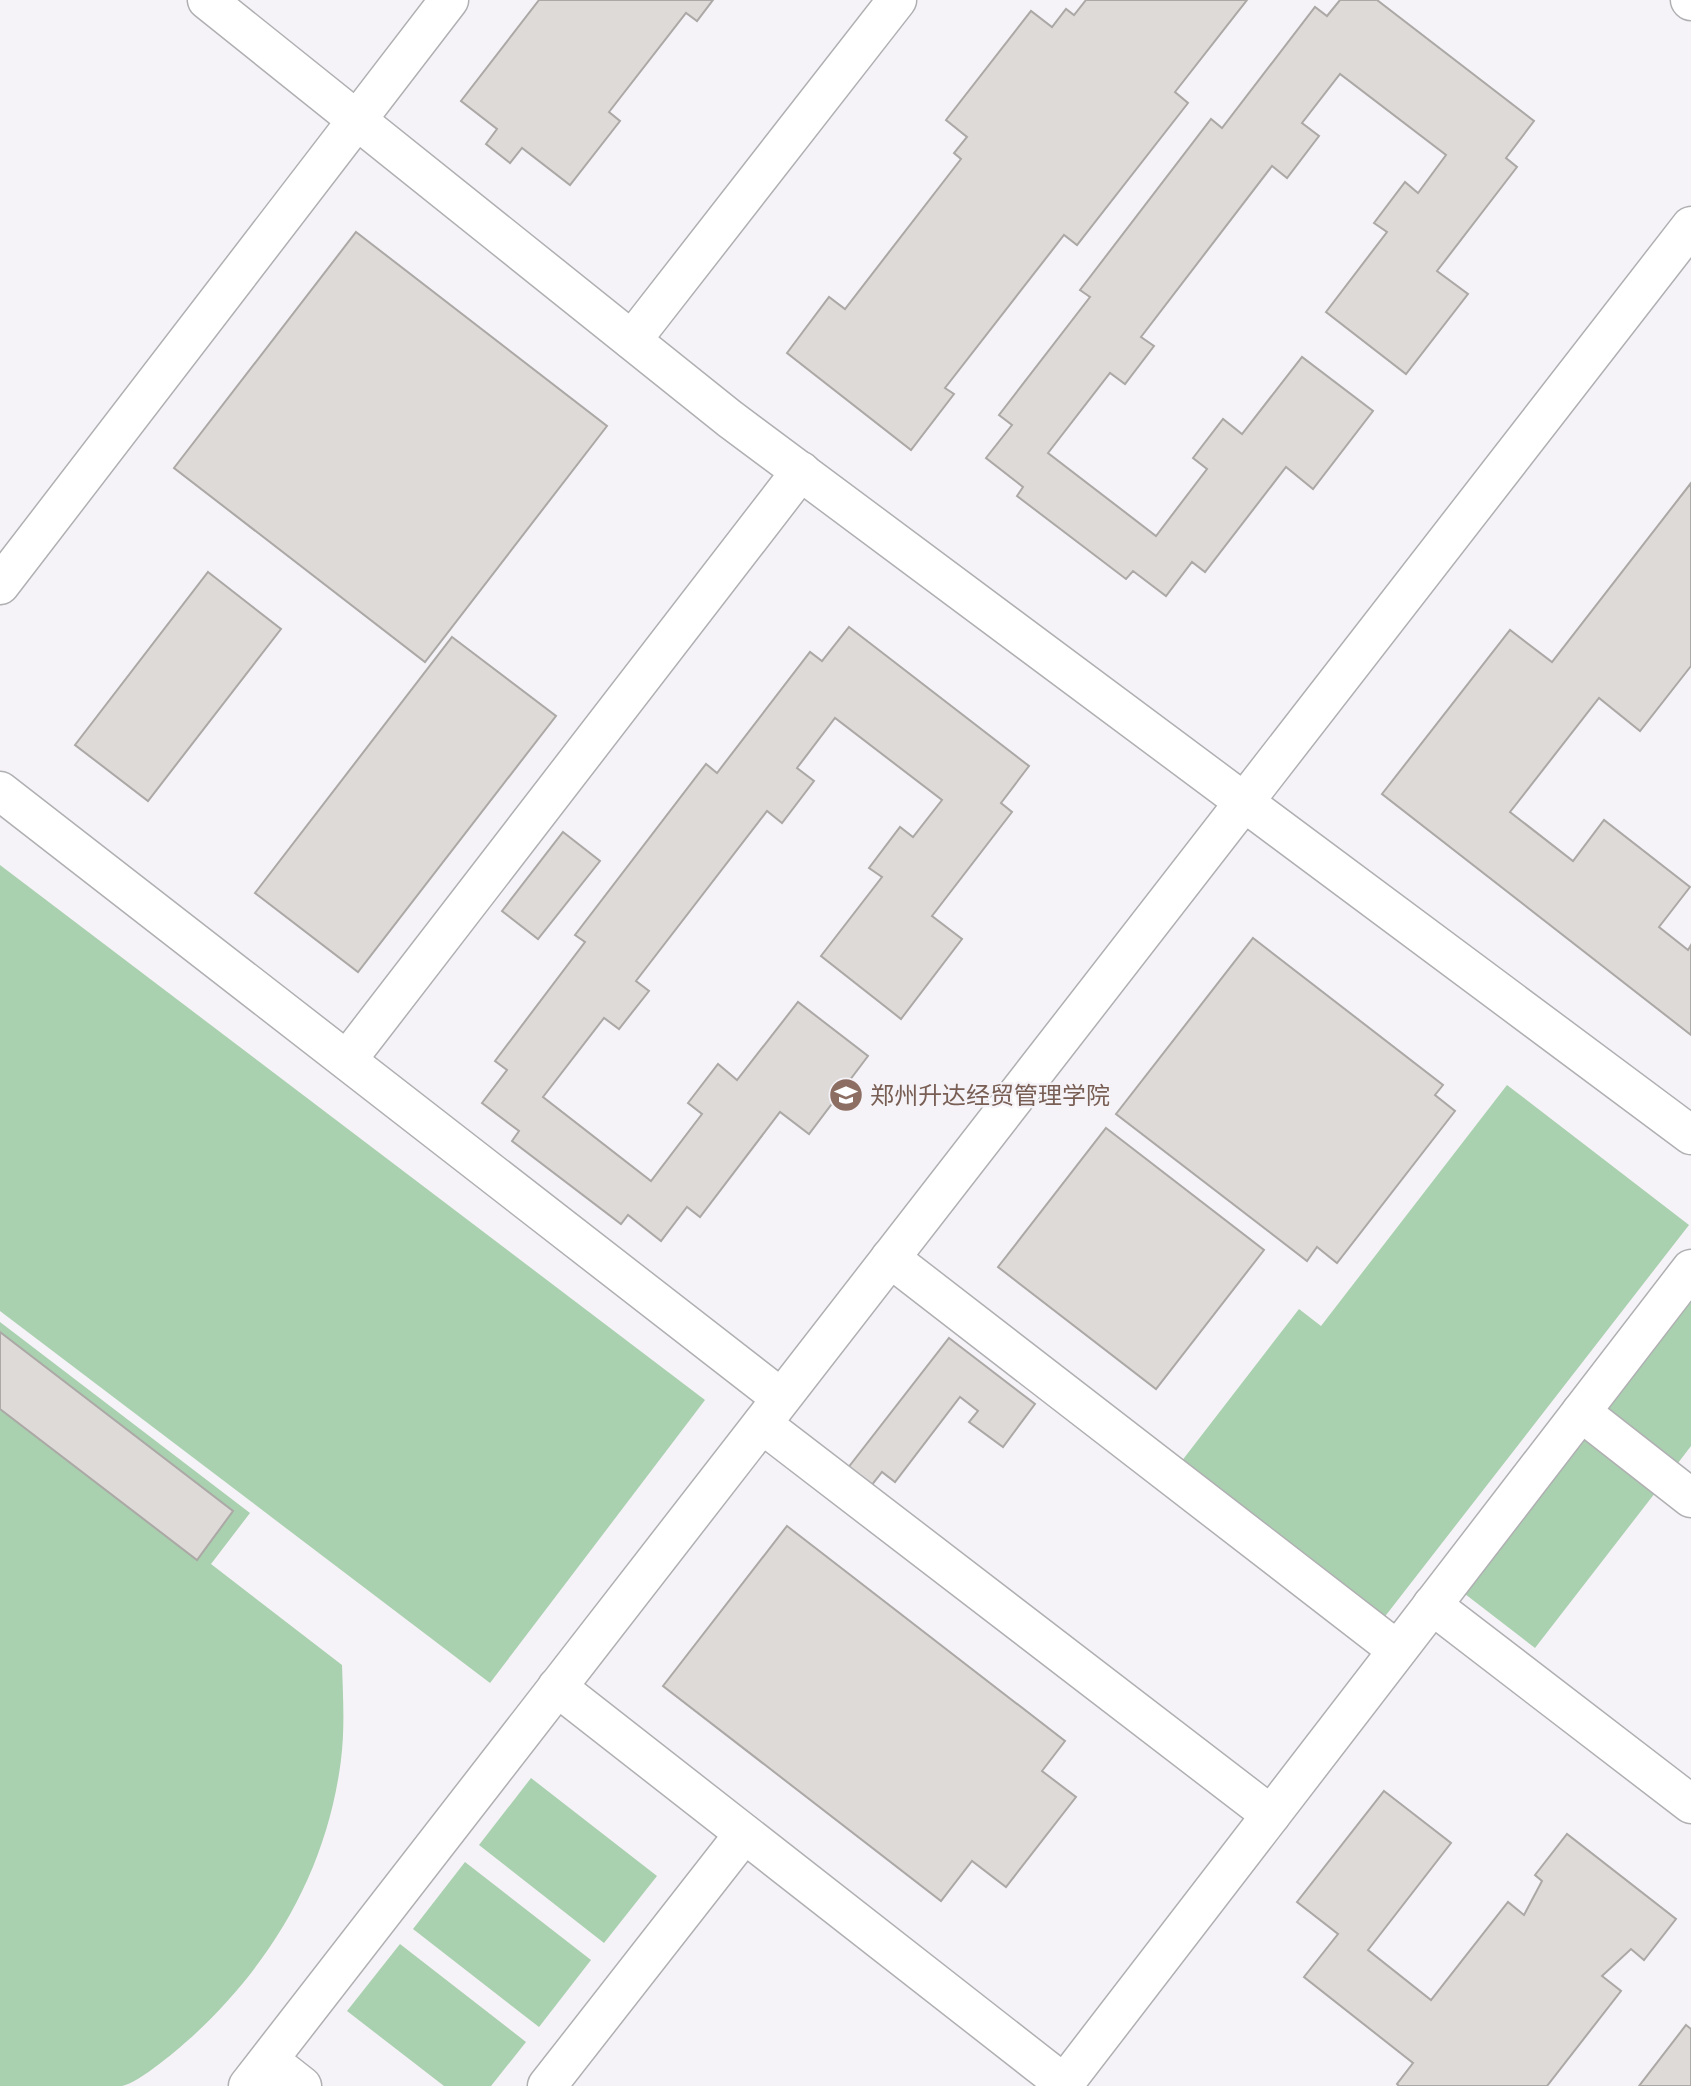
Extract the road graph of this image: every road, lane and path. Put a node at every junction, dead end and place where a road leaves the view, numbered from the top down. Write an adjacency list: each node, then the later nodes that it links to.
1 (207, 0): 4 (lane)
2 (449, 0): 4 (lane)
3 (897, 0): 6 (lane)
4 (357, 120): 6 (lane); 8 (lane)
5 (1691, 226): 10 (lane)
6 (632, 340): 7 (lane)
7 (801, 471): 10 (lane); 11 (lane)
8 (0, 585)
9 (0, 791): 11 (lane)
10 (1244, 801): 12 (lane); 13 (lane)
11 (347, 1060): 15 (lane)
12 (1691, 1135)
13 (890, 1258): 15 (lane); 19 (lane)
14 (1691, 1269): 16 (lane)
15 (771, 1411): 20 (lane); 22 (lane)
16 (1581, 1412): 17 (lane); 18 (lane)
17 (1691, 1498)
18 (1432, 1605): 19 (lane); 21 (lane)
19 (1397, 1650): 22 (lane)
20 (557, 1687): 23 (lane); 24 (lane)
21 (1691, 1804)
22 (1271, 1815): 25 (lane)
23 (744, 1834): 25 (lane); 27 (lane)
24 (259, 2073): 26 (lane)
25 (1065, 2085)
26 (302, 2086)
27 (547, 2086)

